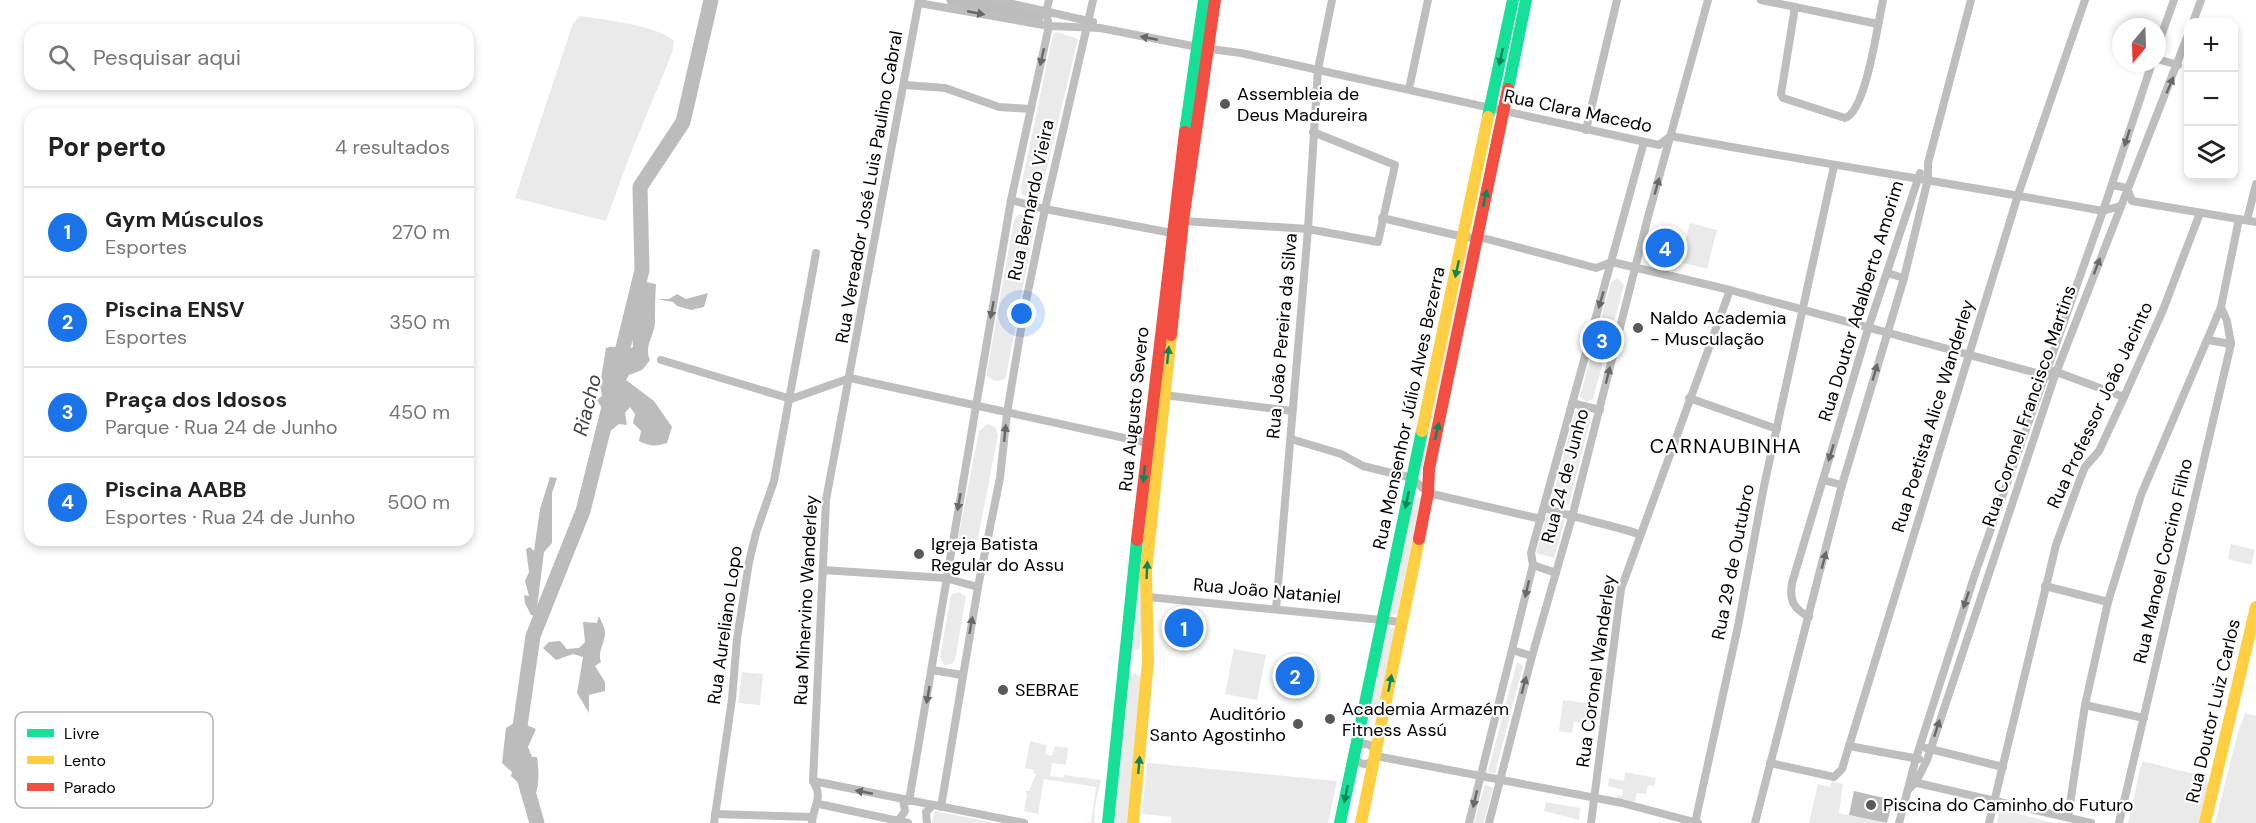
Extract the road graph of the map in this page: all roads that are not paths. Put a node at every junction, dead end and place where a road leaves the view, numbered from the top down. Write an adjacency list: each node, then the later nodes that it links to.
1 (995, 0): 20 (street)
2 (1049, 0): 20 (street, Rua Bernardo Vieira)
3 (1093, 0): 22 (street, Rua Bernardo Vieira)
4 (1204, 0): 29 (main road, Rua Augusto Severo)
5 (1215, 0): 29 (main road, Rua Augusto Severo)
6 (1332, 0): 32 (street, Rua João Pereira da Silva)
7 (1428, 0): 35 (street)
8 (1513, 0): 37 (main road, Rua Monsenhor Júlio Alves Bezerra, one-way to 37)
9 (1526, 0): 37 (main road, Rua Monsenhor Júlio Alves Bezerra)
10 (1617, 0): 38 (street)
11 (1708, 0): 40 (street, Rua 24 de Junho)
12 (1761, 0): 19 (street)
13 (1883, 0): 24 (street)
14 (1971, 0): 42 (street, Rua Doutor Adalberto Amorim)
15 (2085, 0): 50 (street, Rua Poetista Alice Wanderley)
16 (2174, 0): 23 (street)
17 (2201, 0): 21 (street)
18 (919, 1): 25 (street, Rua Clara Macedo, one-way to 25); 34 (street, Rua Vereador José Luis Paulino Cabral)
19 (1795, 7): 24 (street); 24 (street)
20 (1046, 12): 22 (street); 25 (street, Rua Bernardo Vieira)
21 (2194, 18)
22 (1089, 19): 26 (street, Rua Clara Macedo); 27 (street, Rua Bernardo Vieira)
23 (2166, 23)
24 (1878, 24)
25 (1049, 26): 27 (street, Rua Clara Macedo); 36 (street, Rua Bernardo Vieira, one-way to 36)
26 (1100, 28): 27 (street, Rua Clara Macedo); 29 (street, Rua Clara Macedo, one-way to 26)
27 (1087, 30): 53 (street, Rua Bernardo Vieira)
28 (2184, 47): 31 (street, Rua Coronel Francisco Martins)
29 (1202, 48): 32 (street, Rua Clara Macedo); 48 (main road, Rua Augusto Severo)
30 (2166, 62): 31 (street)
31 (2178, 65): 49 (street, Rua Coronel Francisco Martins, one-way to 31)
32 (1318, 68): 35 (street, Rua Clara Macedo); 39 (street, Rua João Pereira da Silva)
33 (2149, 72): 47 (street, Rua Coronel Francisco Martins, one-way to 47)
34 (905, 85): 36 (street); 77 (street, Rua Vereador José Luis Paulino Cabral)
35 (1409, 89): 37 (street, Rua Clara Macedo)
36 (1031, 109): 51 (street, Rua Bernardo Vieira)
37 (1497, 111): 38 (street, Rua Clara Macedo); 61 (main road, Rua Monsenhor Júlio Alves Bezerra)
38 (1586, 130): 41 (street, Rua Clara Macedo)
39 (1313, 132): 56 (street); 59 (street, Rua João Pereira da Silva)
40 (1671, 136): 41 (street, Rua Clara Macedo); 43 (street, Rua Clara Macedo); 64 (street, Rua 24 de Junho, one-way to 40)
41 (1644, 142): 63 (street, Rua 24 de Junho)
42 (1928, 163): 44 (street, Rua Doutor Adalberto Amorim); 45 (street, Rua Doutor Adalberto Amorim)
43 (1834, 166): 44 (street, Rua Clara Macedo); 69 (street, Rua 29 de Outubro)
44 (1917, 177): 45 (street, Rua Clara Macedo); 65 (street, Rua Doutor Adalberto Amorim)
45 (1928, 179): 50 (street, Rua Clara Macedo); 66 (street, Rua Doutor Adalberto Amorim)
46 (2256, 184): 57 (street)
47 (2112, 185): 49 (street); 54 (street, Rua Coronel Francisco Martins)
48 (1183, 188): 58 (main road, Rua Augusto Severo); 60 (main road, Rua Augusto Severo)
49 (2127, 188): 52 (street, Rua Coronel Francisco Martins); 55 (street)
50 (2018, 195): 54 (street, Rua Clara Macedo); 74 (street, Rua Poetista Alice Wanderley)
51 (1011, 200): 53 (street); 83 (street, Rua Bernardo Vieira, one-way to 83)
52 (2120, 206): 54 (street); 76 (street, Rua Coronel Francisco Martins, one-way to 52)
53 (1045, 209): 60 (street); 86 (street, Rua Bernardo Vieira)
54 (2103, 212): 76 (street, Rua Coronel Francisco Martins)
55 (2200, 213): 57 (street); 79 (street, Rua Professor João Jacinto)
56 (1382, 218): 59 (street); 61 (street)
57 (2248, 220): 68 (street)
58 (1184, 221): 59 (street); 78 (main road, Rua Augusto Severo, one-way to 58)
59 (1308, 228): 85 (street, Rua João Pereira da Silva)
60 (1172, 233): 89 (main road, Rua Augusto Severo)
61 (1470, 237): 63 (street); 90 (main road, Rua Monsenhor Júlio Alves Bezerra, one-way to 90); 93 (main road, Rua Monsenhor Júlio Alves Bezerra, one-way to 61)
62 (816, 253): 81 (street)
63 (1612, 262): 64 (street); 82 (street, Rua 24 de Junho, one-way to 82)
64 (1636, 268): 67 (street); 84 (street, Rua 24 de Junho, one-way to 64)
65 (1887, 273): 66 (street); 70 (street, Rua Doutor Adalberto Amorim)
66 (1904, 278): 71 (street, Rua Doutor Adalberto Amorim)
67 (1730, 290): 69 (street); 80 (street, Rua Coronel Wanderley)
68 (2221, 307): 72 (street); 73 (street, Rua Manoel Corcino Filho)
69 (1802, 310): 70 (street); 87 (street, Rua 29 de Outubro)
70 (1868, 329): 71 (street); 91 (street, Rua Doutor Adalberto Amorim, one-way to 91)
71 (1886, 334): 74 (street); 92 (street, Rua Doutor Adalberto Amorim, one-way to 71)
72 (2208, 340): 73 (street); 107 (street)
73 (2231, 344): 122 (street, Rua Manoel Corcino Filho)
74 (1970, 355): 76 (street); 123 (street, Rua Poetista Alice Wanderley)
75 (662, 360): 81 (street)
76 (2051, 374): 79 (street); 101 (street, Rua Coronel Francisco Martins); 103 (street, Rua Coronel Francisco Martins)
77 (850, 378): 81 (street); 83 (street); 99 (street, Rua Minervino Wanderley)
78 (1164, 395): 85 (street); 89 (main road, Rua Augusto Severo)
79 (2124, 397): 104 (street, Rua Professor João Jacinto)
80 (1689, 398): 87 (street); 97 (street, Rua Coronel Wanderley)
81 (791, 399): 142 (street, Rua Aureliano Lopo)
82 (1572, 403): 84 (street); 94 (street, Rua 24 de Junho)
83 (976, 406): 86 (street); 102 (street, Rua Bernardo Vieira, one-way to 102)
84 (1599, 410): 95 (street, Rua 24 de Junho)
85 (1292, 411): 88 (street, Rua João Pereira da Silva)
86 (1007, 413): 89 (street); 105 (street, Rua Bernardo Vieira, one-way to 86)
87 (1777, 429): 146 (street, Rua 29 de Outubro)
88 (1291, 439): 90 (street); 109 (street, Rua João Pereira da Silva)
89 (1153, 444): 106 (main road, Rua Augusto Severo, one-way to 89); 115 (main road, Rua Augusto Severo, one-way to 115)
90 (1412, 478): 93 (street); 111 (main road, Rua Monsenhor Júlio Alves Bezerra, one-way to 111)
91 (1823, 480): 92 (street); 110 (street, Rua Doutor Adalberto Amorim)
92 (1842, 485): 110 (street, Rua Doutor Adalberto Amorim, one-way to 92)
93 (1428, 493): 96 (street); 112 (main road, Rua Monsenhor Júlio Alves Bezerra)
94 (1544, 508): 95 (street); 96 (street, Rua 24 de Junho)
95 (1572, 517): 97 (street); 100 (street, Rua 24 de Junho)
96 (1541, 519): 98 (street, Rua 24 de Junho)
97 (1639, 534): 136 (street, Rua Coronel Wanderley)
98 (1533, 565): 100 (street); 113 (street, Rua 24 de Junho, one-way to 113)
99 (824, 570): 102 (street); 134 (street, Rua Minervino Wanderley)
100 (1556, 573): 114 (street, Rua 24 de Junho)
101 (1975, 574): 103 (street); 124 (street, Rua Coronel Francisco Martins, one-way to 124)
102 (945, 578): 105 (street); 117 (street, Rua Bernardo Vieira)
103 (1987, 578): 125 (street, Rua Coronel Francisco Martins, one-way to 103)
104 (2045, 585): 107 (street); 131 (street, Rua Professor João Jacinto)
105 (978, 587): 119 (street, Rua Bernardo Vieira, one-way to 105)
106 (1148, 597): 109 (street, Rua João Nataniel); 116 (main road, Rua Augusto Severo)
107 (2108, 602): 121 (street)
108 (2256, 607): 161 (main road, Rua Doutor Luiz Carlos)
109 (1276, 609): 111 (street, Rua João Nataniel)
110 (1809, 617): 130 (street, Rua Doutor Adalberto Amorim)
111 (1383, 619): 112 (street, Rua João Nataniel); 126 (main road, Rua Monsenhor Júlio Alves Bezerra)
112 (1402, 622): 127 (main road, Rua Monsenhor Júlio Alves Bezerra, one-way to 112)
113 (1512, 650): 114 (street); 132 (street, Rua 24 de Junho)
114 (1532, 656): 133 (street, Rua 24 de Junho, one-way to 114)
115 (1125, 658): 116 (main road); 118 (main road, Rua Augusto Severo)
116 (1148, 661): 120 (main road, Rua Augusto Severo)
117 (932, 670): 119 (street); 137 (street, Rua Bernardo Vieira, one-way to 137)
118 (1124, 674): 120 (main road); 149 (main road, Rua Augusto Severo)
119 (962, 675): 140 (street, Rua Bernardo Vieira)
120 (1146, 675): 150 (main road, Rua Augusto Severo, one-way to 120)
121 (2085, 705): 122 (street); 141 (street)
122 (2144, 718): 160 (street, Rua Manoel Corcino Filho)
123 (1849, 746): 128 (street); 130 (street, Rua Poetista Alice Wanderley)
124 (1920, 746): 125 (street); 128 (street, Rua Coronel Francisco Martins)
125 (1930, 750): 129 (street, Rua Coronel Francisco Martins); 131 (street)
126 (1355, 752): 127 (street); 127 (street); 151 (main road, Rua Monsenhor Júlio Alves Bezerra, one-way to 151)
127 (1376, 756): 132 (street); 152 (main road, Rua Monsenhor Júlio Alves Bezerra)
128 (1916, 758): 129 (street); 135 (street, Rua Coronel Francisco Martins)
129 (1927, 760): 135 (street, Rua Coronel Francisco Martins)
130 (1770, 763): 156 (street, Rua Doutor Adalberto Amorim)
131 (2002, 767): 138 (street, Rua Professor João Jacinto)
132 (1480, 777): 133 (street); 153 (street, Rua 24 de Junho, one-way to 153)
133 (1500, 780): 136 (street); 154 (street, Rua 24 de Junho)
134 (813, 781): 137 (street, one-way to 134); 139 (street, Rua Minervino Wanderley)
135 (1911, 785): 138 (street); 157 (street, Rua Coronel Francisco Martins)
136 (1594, 798): 146 (street); 155 (street, Rua Coronel Wanderley)
137 (906, 800): 140 (street); 145 (street, Rua Bernardo Vieira)
138 (1994, 802): 141 (street); 158 (street, Rua Professor João Jacinto)
139 (819, 804): 144 (street); 145 (street)
140 (937, 806): 147 (street, Rua Bernardo Vieira); 148 (street)
141 (2068, 817): 159 (street)
142 (715, 818): 143 (street)
143 (733, 819): 144 (street)
144 (812, 820)
145 (903, 822)
146 (1696, 822)
147 (927, 823)
148 (1024, 823)
149 (1108, 823)
150 (1133, 823)
151 (1340, 823)
152 (1361, 823)
153 (1469, 823)
154 (1489, 823)
155 (1591, 823)
156 (1755, 823)
157 (1899, 823)
158 (1989, 823)
159 (2091, 823)
160 (2119, 823)
161 (2205, 823)

